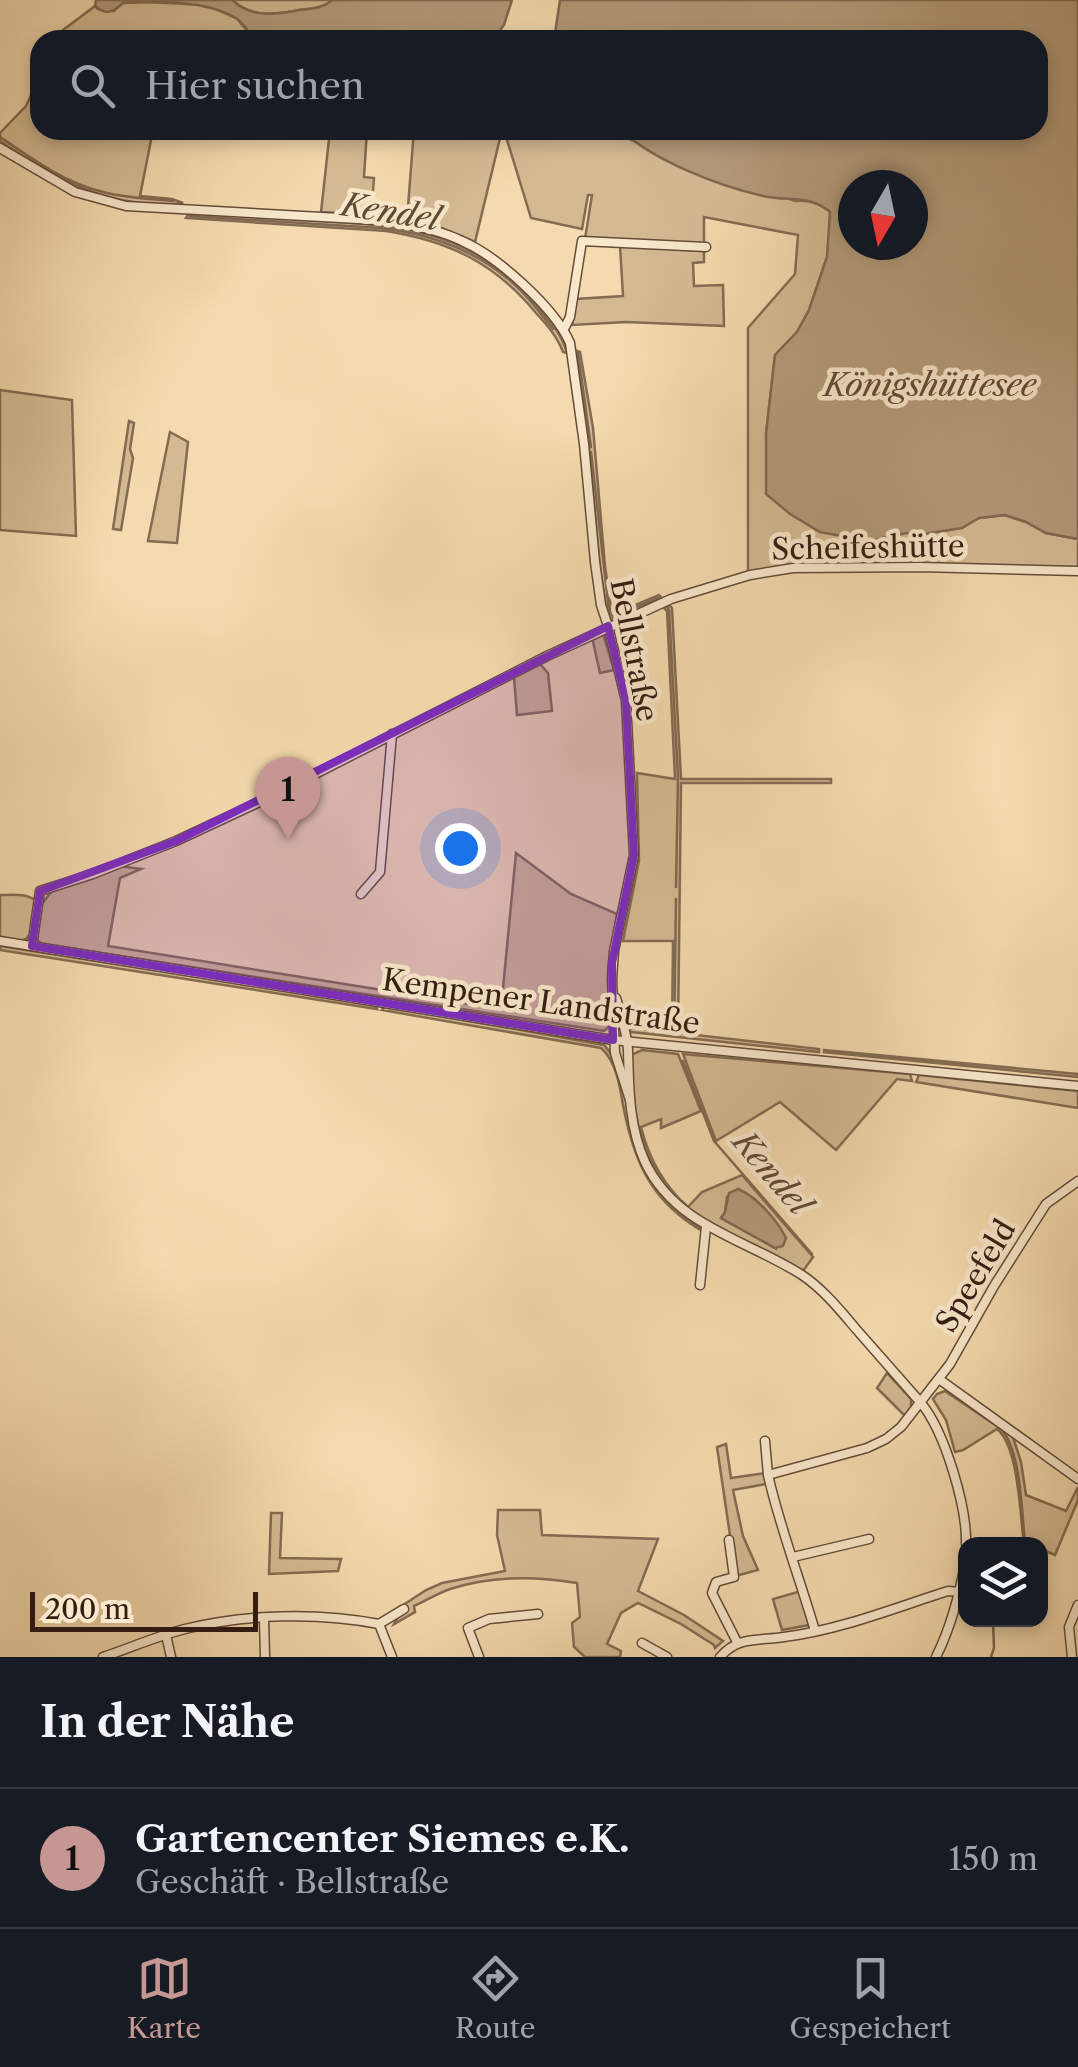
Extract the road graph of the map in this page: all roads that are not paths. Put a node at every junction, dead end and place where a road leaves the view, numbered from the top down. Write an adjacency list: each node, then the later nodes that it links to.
1 (0, 148): 3 (street, Bellstraße)
2 (706, 247): 3 (street, Bellstraße)
3 (564, 329): 5 (street, Bellstraße)
4 (1078, 571): 5 (street, Scheifeshütte)
5 (608, 626): 6 (street, Scheifeshütte); 11 (street, Bellstraße)
6 (595, 632): 7 (street, Bellstraße)
7 (392, 734): 8 (street); 10 (street, Bellstraße)
8 (361, 894)
9 (0, 941): 10 (street, Kempener Landstraße)
10 (32, 946): 12 (street, Kempener Landstraße)
11 (612, 979): 12 (street, Bellstraße); 13 (street, Bellstraße)
12 (613, 1040): 13 (street, Kempener Landstraße); 15 (street, Bellstraße)
13 (626, 1042): 14 (street, Kempener Landstraße); 15 (street, Bellstraße)
14 (1078, 1086)
15 (630, 1100): 17 (street, Bellstraße)
16 (1078, 1181): 19 (street, Speefeld)
17 (706, 1226): 18 (street); 20 (street, Bellstraße)
18 (700, 1285)
19 (939, 1380): 20 (street, Speefeld); 23 (street)
20 (921, 1403): 22 (street, Speefeld); 24 (street, Bellstraße)
21 (764, 1440): 22 (street)
22 (768, 1475): 27 (street)
23 (1078, 1479)
24 (966, 1537)
25 (869, 1539): 27 (street)
26 (729, 1540): 37 (street)
27 (793, 1558): 35 (street)
28 (958, 1592): 35 (street)
29 (958, 1601): 47 (street)
30 (1078, 1606): 48 (street)
31 (404, 1609): 34 (street)
32 (538, 1614): 44 (street)
33 (264, 1618): 34 (street); 36 (street); 42 (street)
34 (380, 1624): 43 (street)
35 (815, 1632): 37 (street)
36 (166, 1635): 40 (street); 41 (street)
37 (737, 1642): 39 (street)
38 (642, 1644): 45 (street)
39 (723, 1653): 46 (street)
40 (104, 1657)
41 (171, 1657)
42 (265, 1657)
43 (392, 1657)
44 (479, 1657)
45 (667, 1657)
46 (734, 1657)
47 (936, 1657)
48 (1072, 1657)

